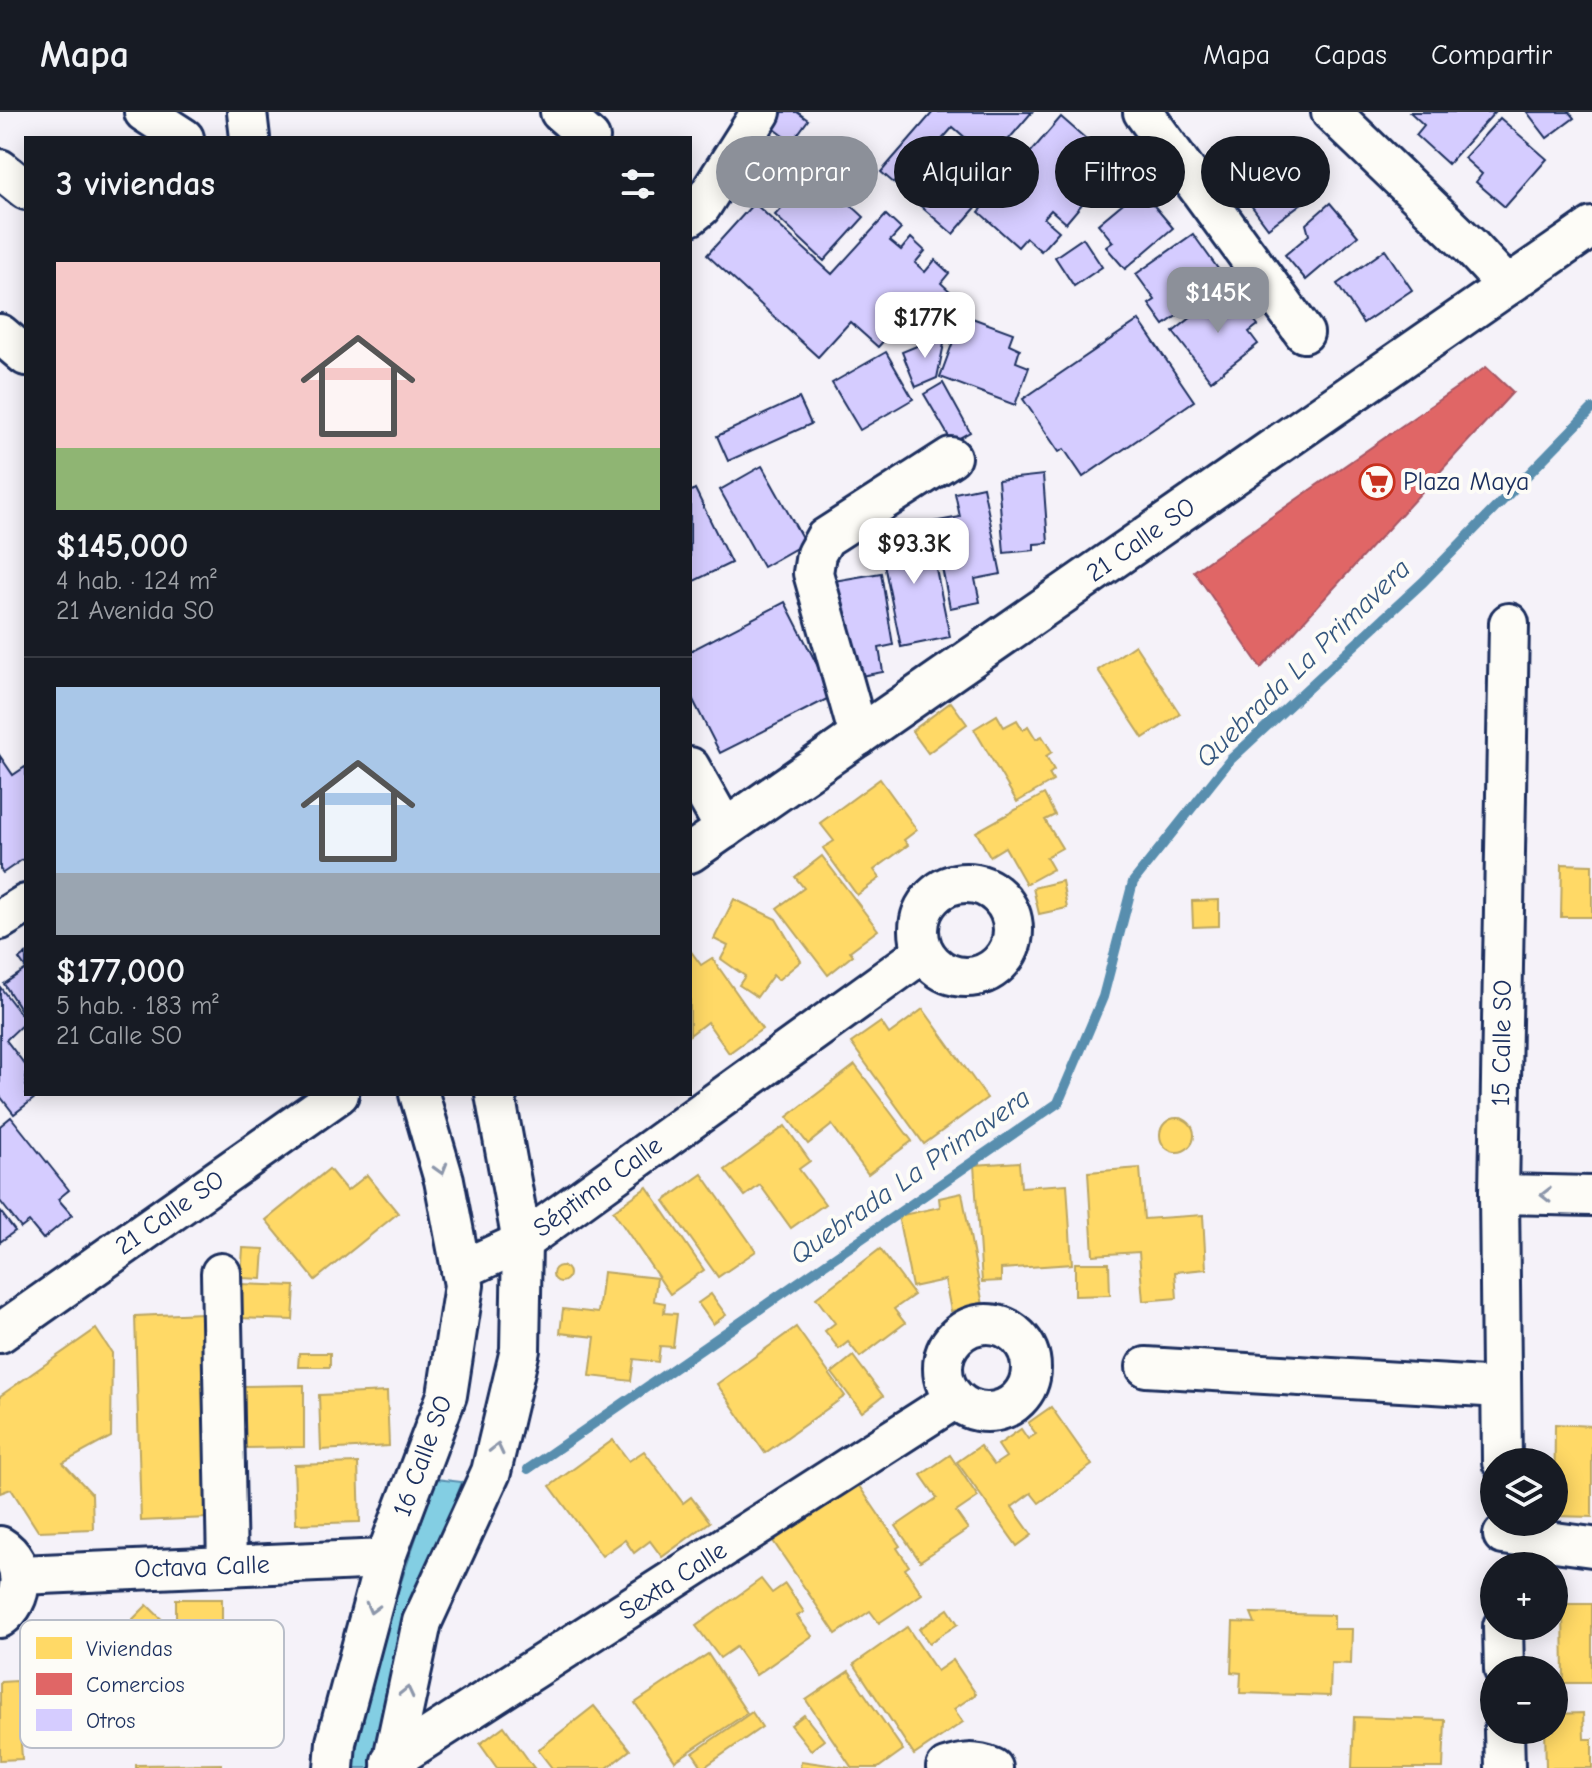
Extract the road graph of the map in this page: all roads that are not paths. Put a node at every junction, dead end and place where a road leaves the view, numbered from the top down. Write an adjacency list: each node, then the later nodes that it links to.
1 (144, 112): 7 (street)
2 (247, 112): 8 (street)
3 (560, 112): 9 (street)
4 (761, 112): 12 (street)
5 (1143, 112): 15 (street)
6 (1331, 112): 14 (street)
7 (181, 136)
8 (250, 136)
9 (588, 136)
10 (0, 169): 11 (street)
11 (24, 188)
12 (692, 214)
13 (1592, 227): 14 (street, 21 Calle SO)
14 (1507, 286): 20 (street, 21 Calle SO)
15 (1304, 333)
16 (0, 334): 17 (street)
17 (24, 354)
18 (951, 457): 20 (street)
19 (1509, 623): 30 (street, 15 Calle SO)
20 (859, 736): 22 (street, 21 Calle SO)
21 (692, 771): 22 (street)
22 (725, 829): 23 (street, 21 Calle SO)
23 (692, 852)
24 (24, 905): 25 (street)
25 (0, 920)
26 (924, 952): 32 (street, Séptima Calle)
27 (336, 1096): 35 (street, 21 Calle SO)
28 (420, 1096): 33 (street, 16 Calle SO, one-way to 33)
29 (495, 1096): 32 (street)
30 (1499, 1194): 31 (street, one-way to 30); 37 (street, 15 Calle SO)
31 (1592, 1196)
32 (522, 1242): 33 (street, Séptima Calle); 47 (street, one-way to 32)
33 (461, 1270): 42 (street, 16 Calle SO)
34 (221, 1273): 44 (street)
35 (0, 1333)
36 (1146, 1367): 37 (street)
37 (1501, 1388): 39 (street, 15 Calle SO)
38 (955, 1399): 47 (street, Sexta Calle)
39 (1502, 1448)
40 (1503, 1541): 41 (street)
41 (1592, 1547)
42 (385, 1559): 44 (street, Octava Calle); 48 (street, 16 Calle SO, one-way to 48)
43 (10, 1561): 44 (street, Octava Calle); 45 (street, Octava Calle)
44 (227, 1566)
45 (0, 1618)
46 (1504, 1744): 51 (street)
47 (391, 1764)
48 (334, 1768)
49 (946, 1768): 50 (street)
50 (993, 1768)
51 (1505, 1768)

